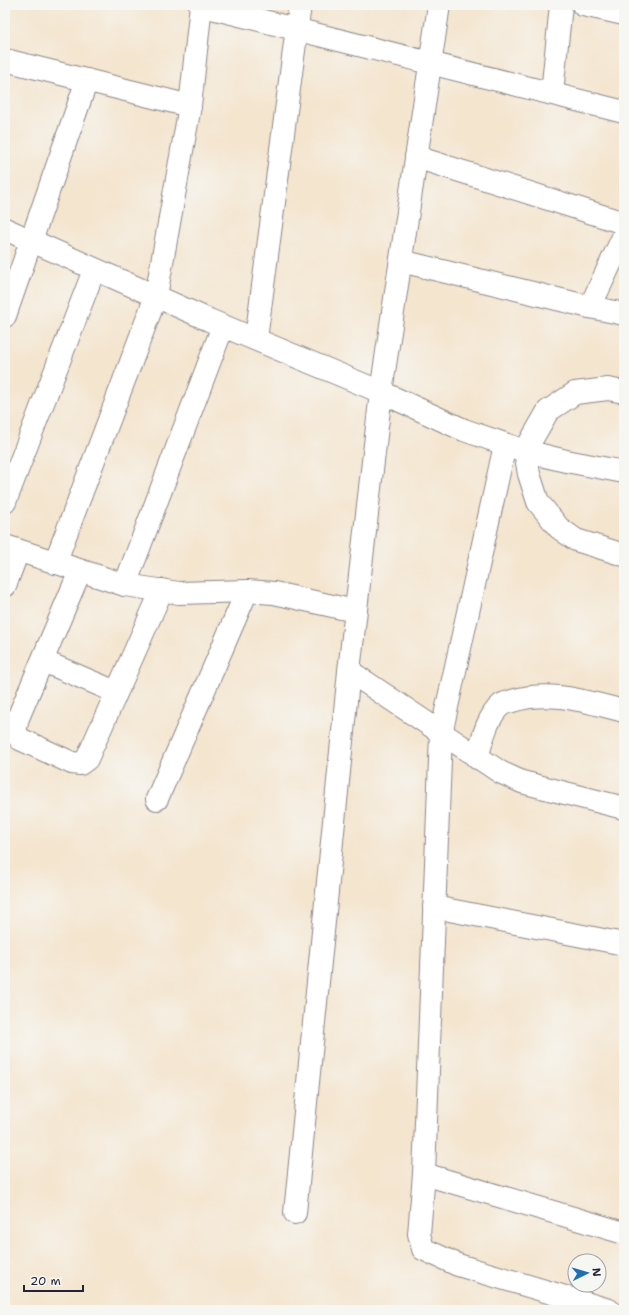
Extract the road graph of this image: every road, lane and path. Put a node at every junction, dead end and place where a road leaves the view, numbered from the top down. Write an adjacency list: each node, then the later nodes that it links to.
1 (201, 5): 7 (street); 12 (street)
2 (300, 5): 7 (street)
3 (439, 5): 9 (street)
4 (560, 5): 11 (street)
5 (583, 5): 6 (street)
6 (624, 14)
7 (297, 29): 9 (street); 26 (street)
8 (5, 60): 10 (street)
9 (431, 63): 11 (street); 14 (street)
10 (87, 80): 12 (street); 18 (street)
11 (552, 93): 13 (street)
12 (190, 106): 21 (street)
13 (624, 112)
14 (416, 158): 15 (street); 19 (street)
15 (624, 223)
16 (5, 230): 18 (street)
17 (624, 235): 22 (street)
18 (32, 242): 20 (street); 24 (street)
19 (401, 261): 22 (street); 27 (street)
20 (94, 270): 21 (street); 31 (street)
21 (156, 296): 25 (street); 34 (street)
22 (590, 307): 23 (street)
23 (624, 314)
24 (5, 316)
25 (223, 326): 26 (street); 36 (street)
26 (256, 339): 27 (street)
27 (381, 392): 29 (street); 40 (street)
28 (624, 392): 29 (street)
29 (515, 448): 30 (street); 33 (street); 45 (street)
30 (624, 472)
31 (5, 502)
32 (12, 549): 34 (street); 37 (street)
33 (624, 555)
34 (55, 563): 35 (street)
35 (80, 571): 36 (street); 41 (street)
36 (125, 585): 38 (street)
37 (5, 586)
38 (162, 590): 39 (street); 43 (street)
39 (247, 590): 40 (street); 47 (street)
40 (355, 612): 42 (street)
41 (42, 660): 43 (street); 43 (street)
42 (349, 671): 45 (street); 52 (street)
43 (116, 692)
44 (624, 711): 46 (street)
45 (441, 734): 46 (street); 49 (street)
46 (477, 758): 48 (street)
47 (157, 799)
48 (624, 808)
49 (434, 907): 50 (street); 51 (street)
50 (624, 944)
51 (424, 1174): 53 (street); 54 (street)
52 (295, 1213)
53 (624, 1233)
54 (609, 1310)

